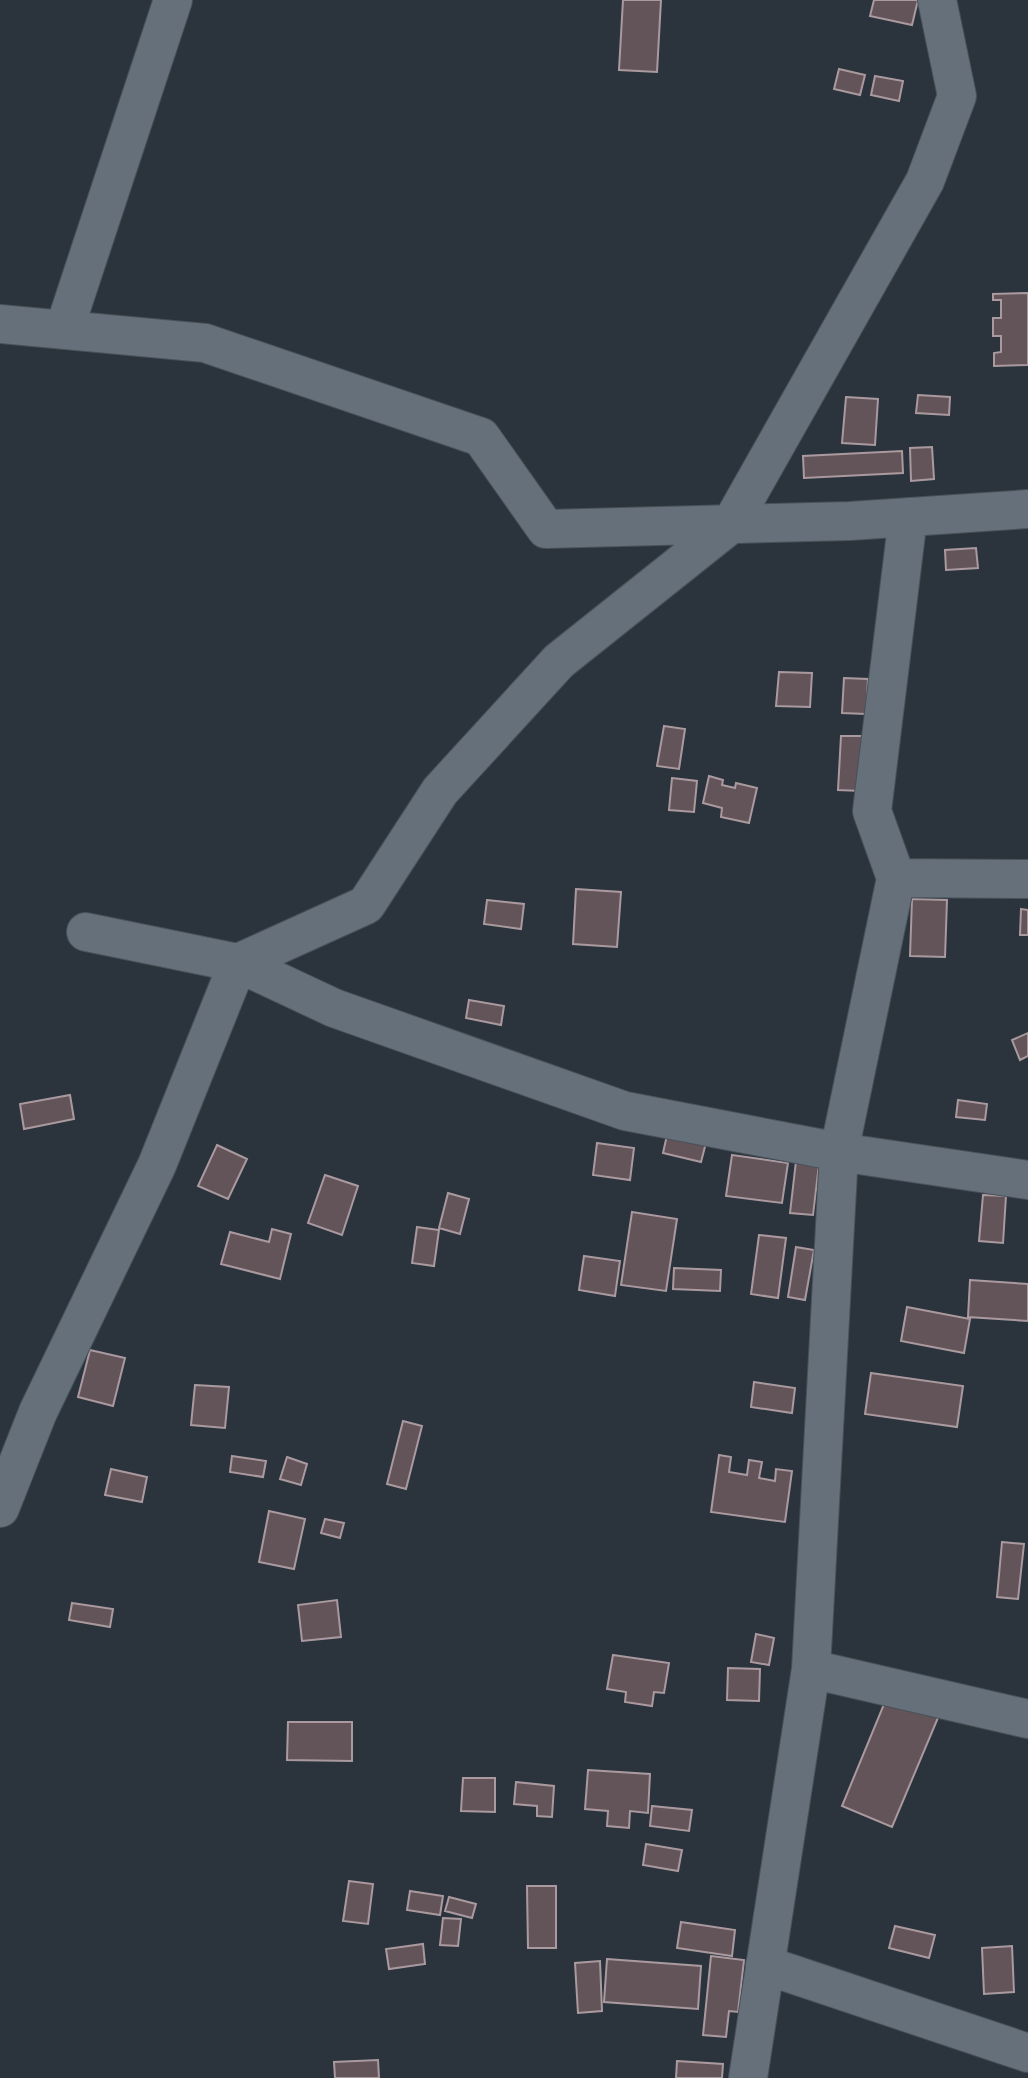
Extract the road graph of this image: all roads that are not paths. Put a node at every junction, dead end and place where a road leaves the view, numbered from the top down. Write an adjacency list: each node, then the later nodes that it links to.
1 (173, 0): 4 (street)
2 (937, 0): 7 (street)
3 (0, 324): 4 (street)
4 (64, 330): 7 (street)
5 (1028, 509): 6 (street)
6 (908, 517): 7 (street); 8 (street)
7 (731, 524): 11 (street)
8 (896, 878): 9 (street); 12 (street)
9 (1028, 879)
10 (86, 932): 11 (street)
11 (238, 963): 12 (street); 14 (street)
12 (839, 1152): 13 (street); 15 (street)
13 (1028, 1180)
14 (0, 1508)
15 (811, 1669): 16 (street); 17 (street)
16 (1028, 1719)
17 (765, 1965): 18 (street); 19 (street)
18 (1028, 2053)
19 (748, 2078)

